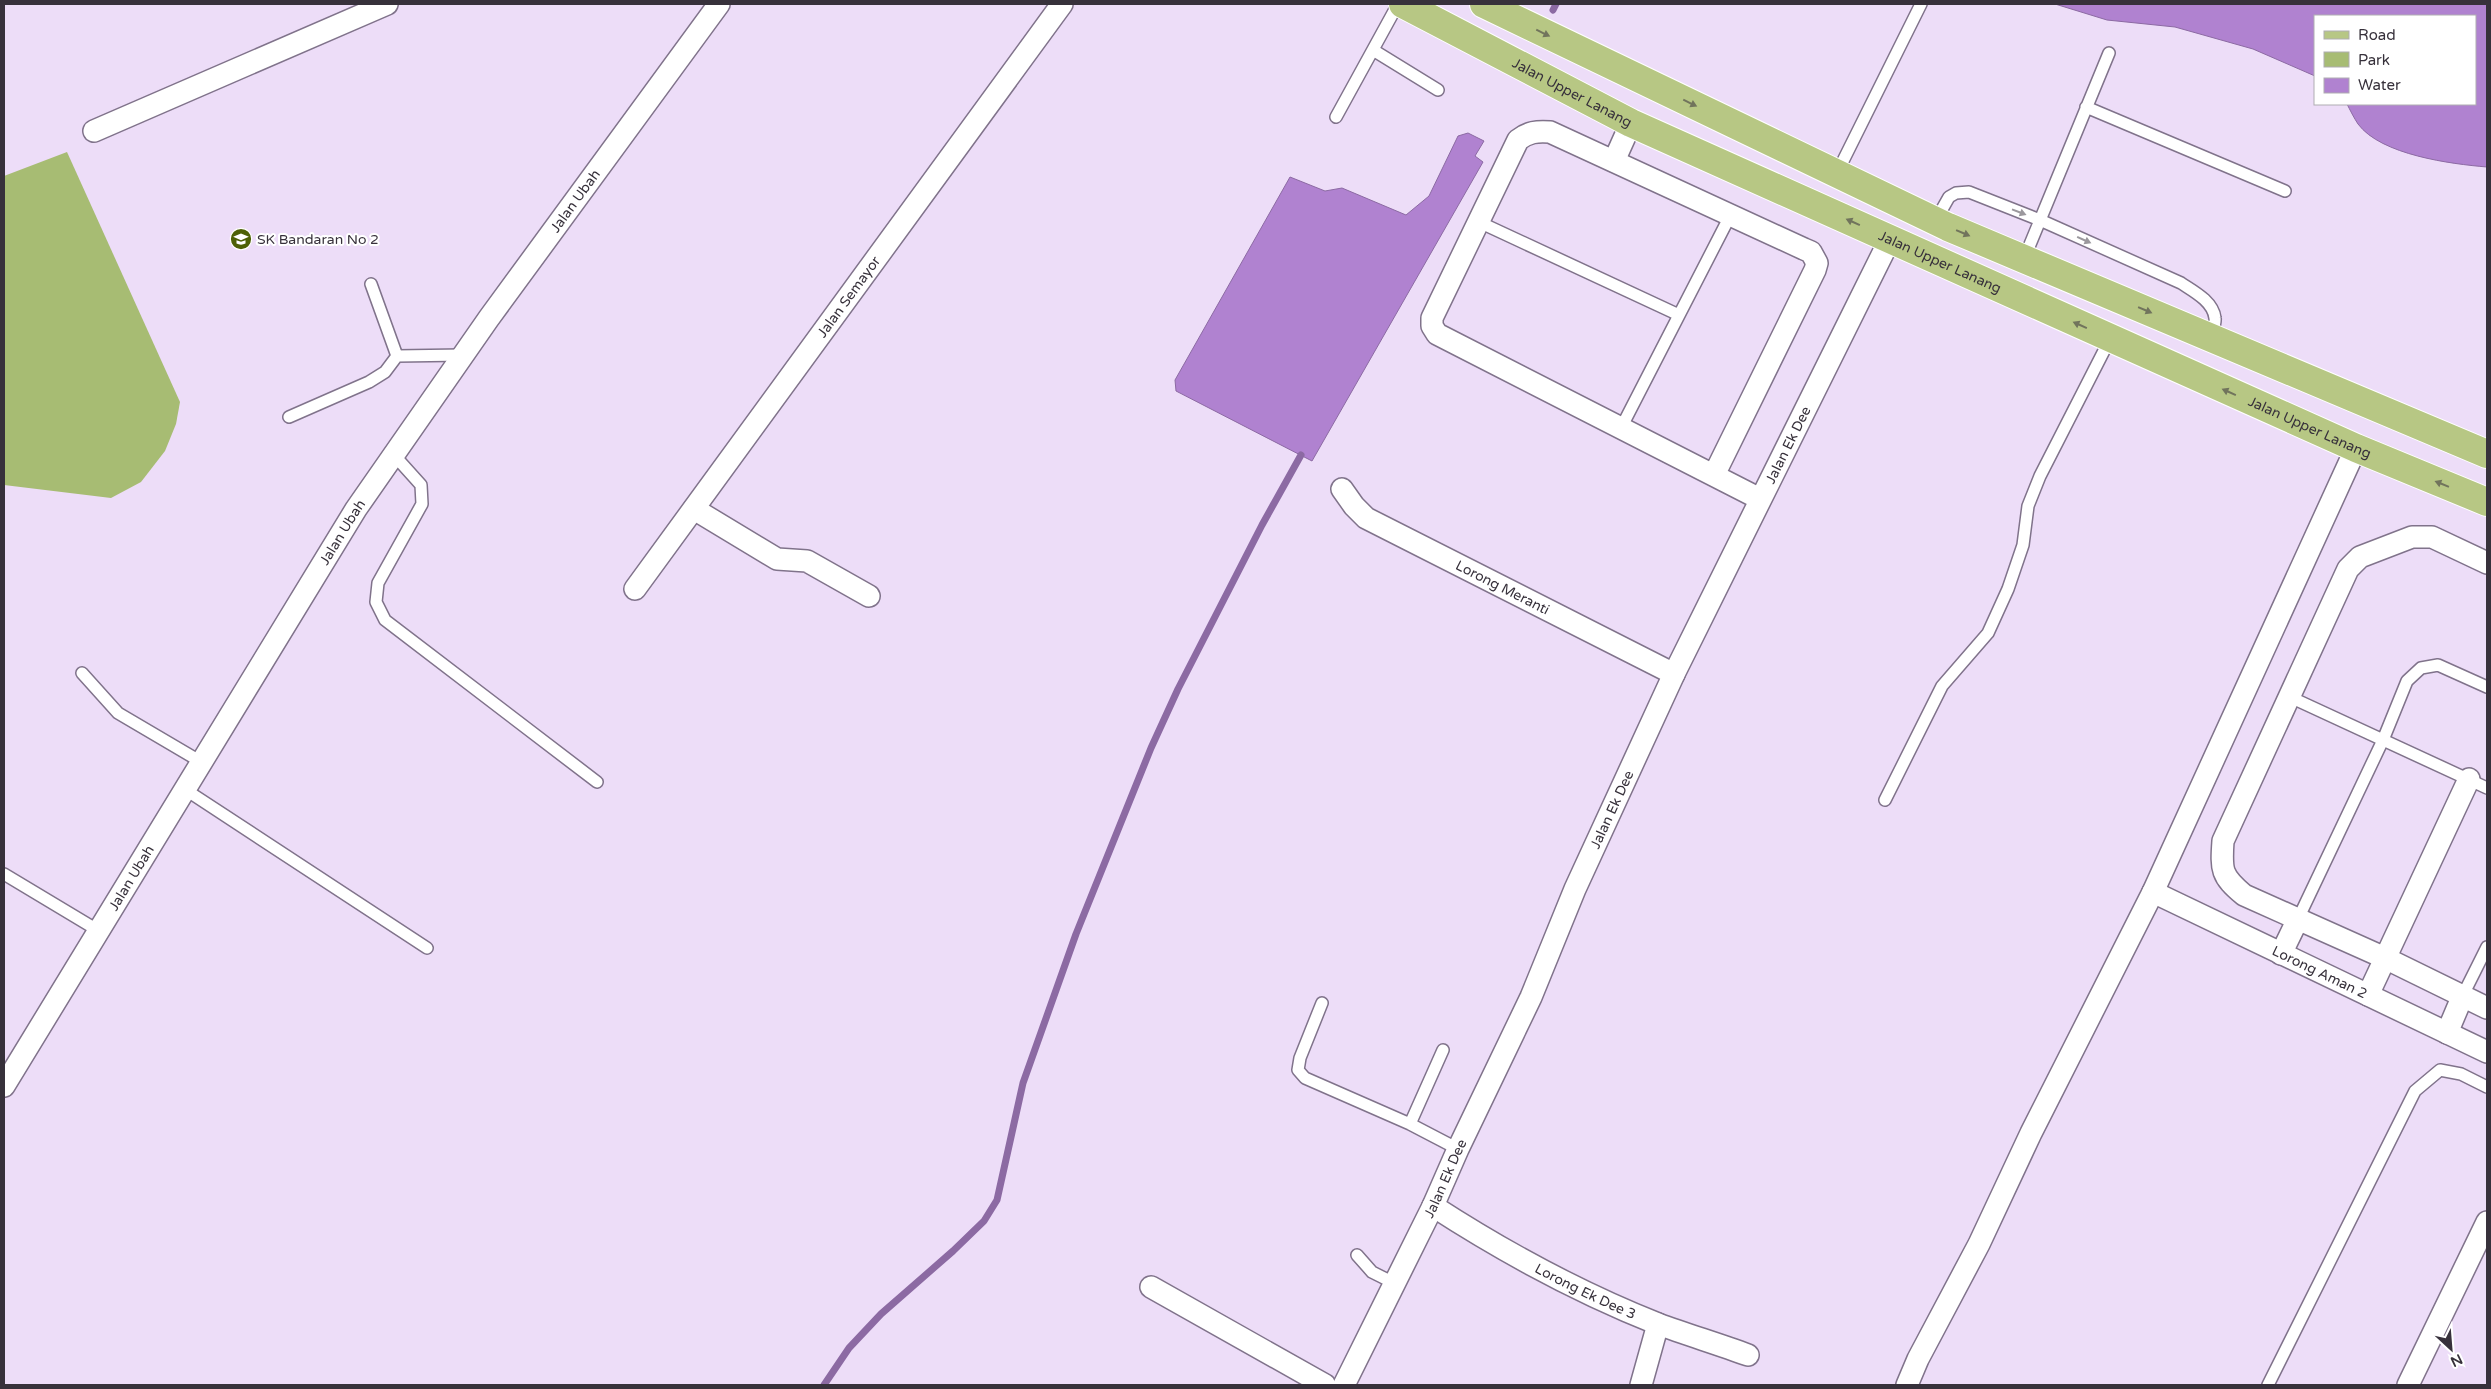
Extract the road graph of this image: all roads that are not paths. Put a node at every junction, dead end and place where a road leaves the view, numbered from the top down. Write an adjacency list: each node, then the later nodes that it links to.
1 (387, 4): 15 (street)
2 (720, 4): 30 (street, Jalan Ubah)
3 (1062, 4): 40 (street, Jalan Semayor)
4 (1398, 4): 9 (lane)
5 (1403, 4): 14 (main road, Jalan Upper Lanang)
6 (1484, 4): 8 (main road)
7 (1921, 4): 17 (lane)
8 (1515, 11): 17 (main road, one-way to 17)
9 (1373, 50): 11 (lane); 13 (lane)
10 (2109, 52): 12 (lane)
11 (1438, 90)
12 (2086, 107): 18 (lane); 21 (lane)
13 (1336, 117)
14 (1631, 123): 16 (street); 23 (main road, Jalan Upper Lanang, one-way to 14)
15 (94, 131)
16 (1614, 161): 19 (street); 22 (street)
17 (1837, 173): 20 (main road)
18 (2285, 191)
19 (1730, 216): 26 (lane); 36 (street)
20 (1936, 220): 21 (lane, one-way to 21); 24 (main road, one-way to 24)
21 (2040, 220): 24 (lane); 27 (lane, one-way to 27)
22 (1479, 222): 26 (lane); 32 (street)
23 (1890, 239): 28 (main road, Jalan Upper Lanang, one-way to 23); 38 (street, Jalan Ek Dee)
24 (2024, 259): 27 (main road, one-way to 27)
25 (371, 284): 29 (lane)
26 (1679, 315): 32 (lane)
27 (2211, 338): 34 (main road)
28 (2110, 339): 33 (main road, Jalan Upper Lanang, one-way to 28); 53 (lane)
29 (397, 356): 30 (lane); 31 (lane)
30 (463, 356): 35 (street, Jalan Ubah)
31 (289, 417)
32 (1622, 428): 36 (street)
33 (2356, 448): 39 (main road, Jalan Upper Lanang, one-way to 33); 55 (street)
34 (2487, 454)
35 (394, 455): 49 (street, Jalan Ubah); 50 (lane)
36 (1714, 475): 38 (street)
37 (1342, 489): 45 (street, Lorong Meranti)
38 (1760, 499): 45 (street, Jalan Ek Dee)
39 (2487, 502)
40 (694, 509): 42 (street, Jalan Semayor); 43 (street)
41 (2485, 556): 47 (street)
42 (635, 589)
43 (869, 596)
44 (82, 673): 49 (lane)
45 (1674, 674): 72 (street, Jalan Ek Dee)
46 (2487, 686): 48 (lane)
47 (2290, 697): 48 (lane); 56 (street)
48 (2383, 740): 51 (lane); 56 (lane)
49 (203, 763): 52 (street, Jalan Ubah)
50 (597, 782)
51 (2478, 783): 61 (street)
52 (186, 790): 57 (street, Jalan Ubah); 59 (lane)
53 (1885, 800)
54 (4, 874): 57 (lane)
55 (2153, 892): 60 (street, Lorong Aman 2); 83 (street)
56 (2298, 920): 60 (street); 61 (street)
57 (98, 931): 69 (street, Jalan Ubah)
58 (2487, 947): 63 (lane)
59 (427, 948)
60 (2281, 954): 62 (street, Lorong Aman 2)
61 (2385, 958): 62 (street); 63 (street)
62 (2368, 995): 66 (street, Lorong Aman 2)
63 (2463, 996): 65 (street); 66 (street)
64 (1322, 1003): 71 (lane)
65 (2487, 1008)
66 (2447, 1033): 68 (street, Lorong Aman 2)
67 (1442, 1050): 71 (lane)
68 (2487, 1052)
69 (4, 1086)
70 (2487, 1087): 84 (lane)
71 (1410, 1124): 72 (lane)
72 (1458, 1149): 73 (street, Jalan Ek Dee)
73 (1433, 1206): 76 (street, Jalan Ek Dee); 78 (street, Lorong Ek Dee 3)
74 (2487, 1222): 85 (street)
75 (1357, 1255): 76 (lane)
76 (1394, 1283): 81 (street, Jalan Ek Dee)
77 (1151, 1287): 80 (street)
78 (1658, 1324): 79 (street, Lorong Ek Dee 3); 82 (street)
79 (1748, 1355)
80 (1325, 1385)
81 (1344, 1385)
82 (1641, 1385)
83 (1907, 1385)
84 (2268, 1385)
85 (2408, 1385)

